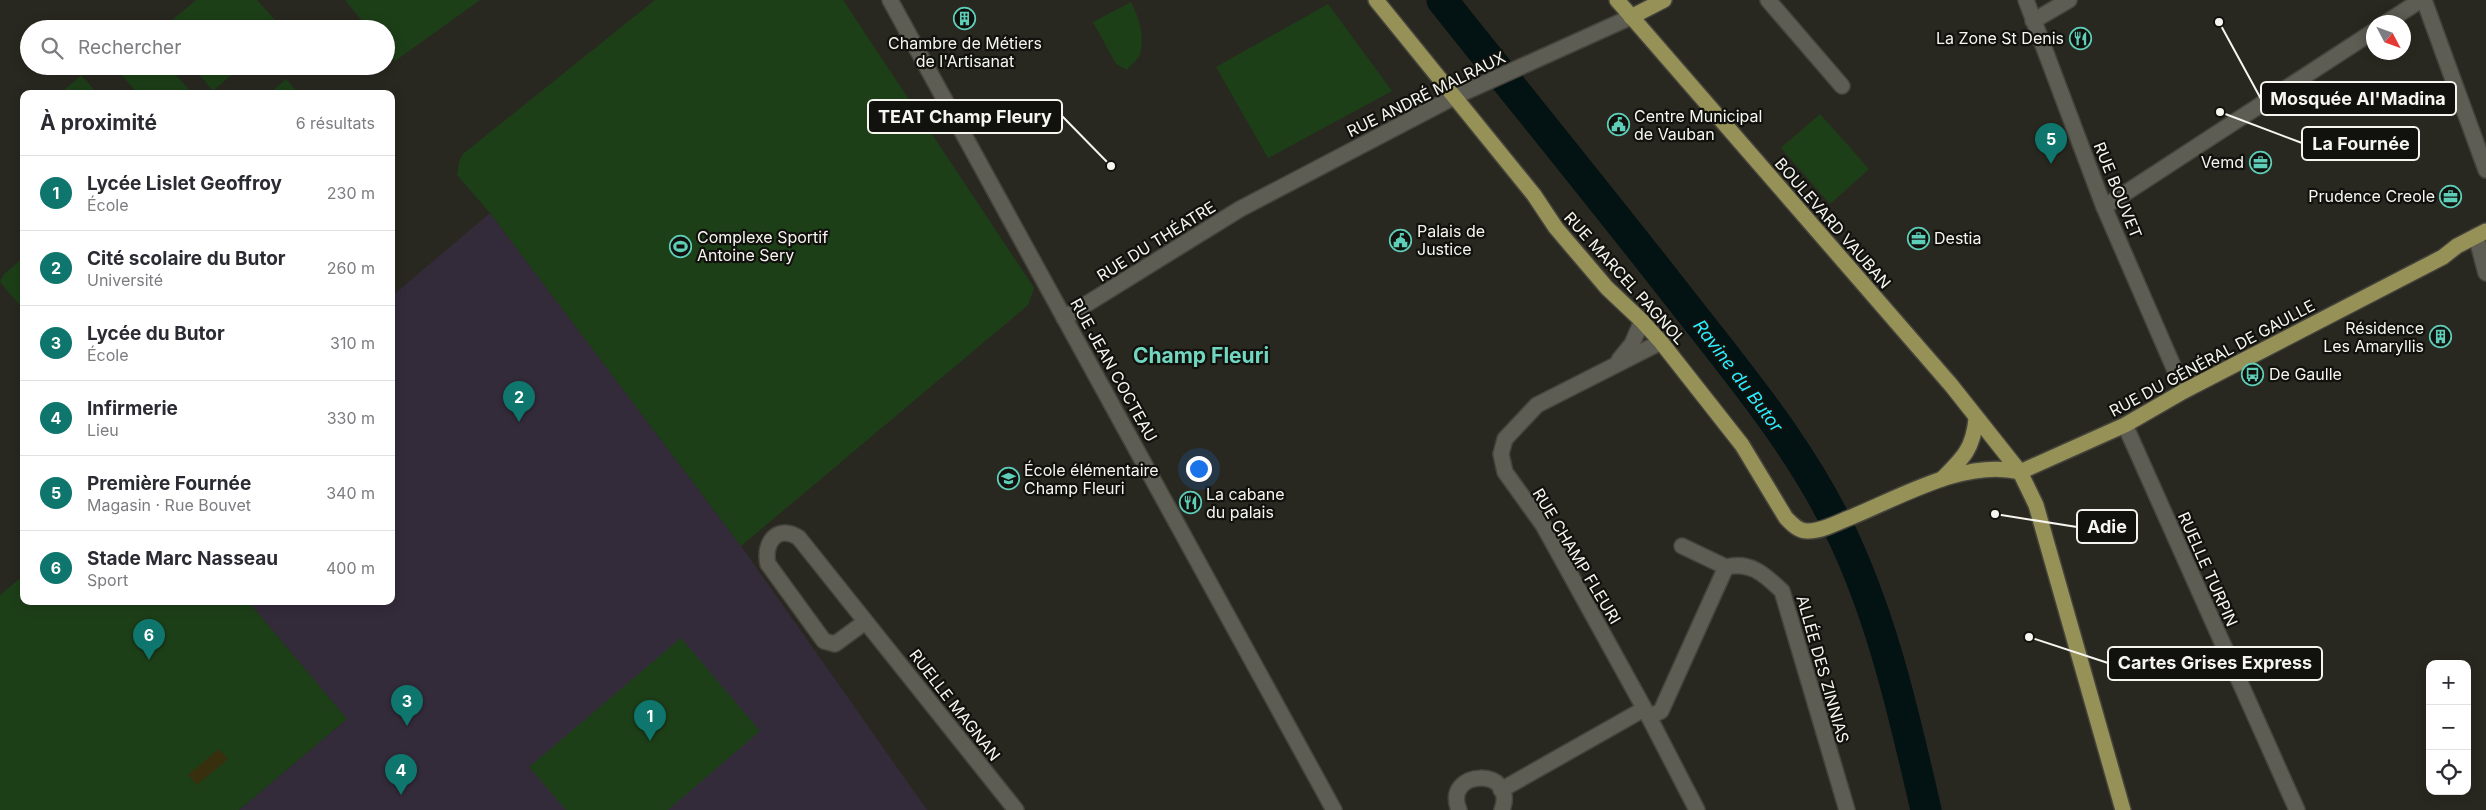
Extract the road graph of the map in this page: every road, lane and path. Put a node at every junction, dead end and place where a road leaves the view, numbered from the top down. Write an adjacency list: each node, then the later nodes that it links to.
1 (890, 0): 20 (street, RUE JEAN COCTEAU)
2 (1376, 0): 14 (main road, RUE MARCEL PAGNOL)
3 (1617, 0): 10 (main road, BOULEVARD VAUBAN)
4 (1664, 0): 10 (main road)
5 (1768, 0): 13 (street)
6 (2026, 0): 11 (street, RUE BOUVET)
7 (2069, 0): 11 (street)
8 (2422, 0): 9 (street); 15 (street)
9 (2397, 15)
10 (1631, 17): 14 (street, RUE ANDRÉ MALRAUX); 25 (main road, BOULEVARD VAUBAN)
11 (2033, 21): 16 (street, RUE BOUVET)
12 (2366, 36): 16 (street)
13 (1842, 86)
14 (1461, 94): 17 (street, RUE ANDRÉ MALRAUX); 21 (main road, RUE MARCEL PAGNOL)
15 (2486, 170)
16 (2104, 207): 24 (street, RUE BOUVET)
17 (1240, 209): 20 (street, RUE DU THÉATRE)
18 (2481, 234): 19 (street); 24 (main road, RUE DU GÉNÉRAL DE GAULLE)
19 (2486, 273)
20 (1064, 318): 35 (street, RUE JEAN COCTEAU)
21 (1642, 321): 22 (main road, RUE MARCEL PAGNOL); 23 (street, RUE CHAMP FLEURI)
22 (1660, 342): 23 (street, RUE CHAMP FLEURI); 28 (main road, RUE MARCEL PAGNOL)
23 (1617, 363): 32 (street, RUE CHAMP FLEURI)
24 (2184, 391): 26 (main road, RUE DU GÉNÉRAL DE GAULLE)
25 (1976, 419): 27 (main road, BOULEVARD VAUBAN); 28 (main road)
26 (2125, 425): 27 (main road, RUE DU GÉNÉRAL DE GAULLE); 41 (street, RUELLE TURPIN)
27 (2020, 472): 28 (main road); 40 (main road, BOULEVARD VAUBAN)
28 (1942, 478)
29 (1682, 546): 30 (street)
30 (1726, 567): 32 (street); 39 (street, ALLÉE DES ZINNIAS)
31 (865, 622): 31 (street, RUELLE MAGNAN); 34 (street, RUELLE MAGNAN)
32 (1647, 713): 33 (street); 38 (street, RUE CHAMP FLEURI)
33 (1501, 790): 36 (street); 37 (street)
34 (1016, 810)
35 (1334, 810)
36 (1458, 810)
37 (1502, 810)
38 (1697, 810)
39 (1847, 810)
40 (2123, 810)
41 (2297, 810)

